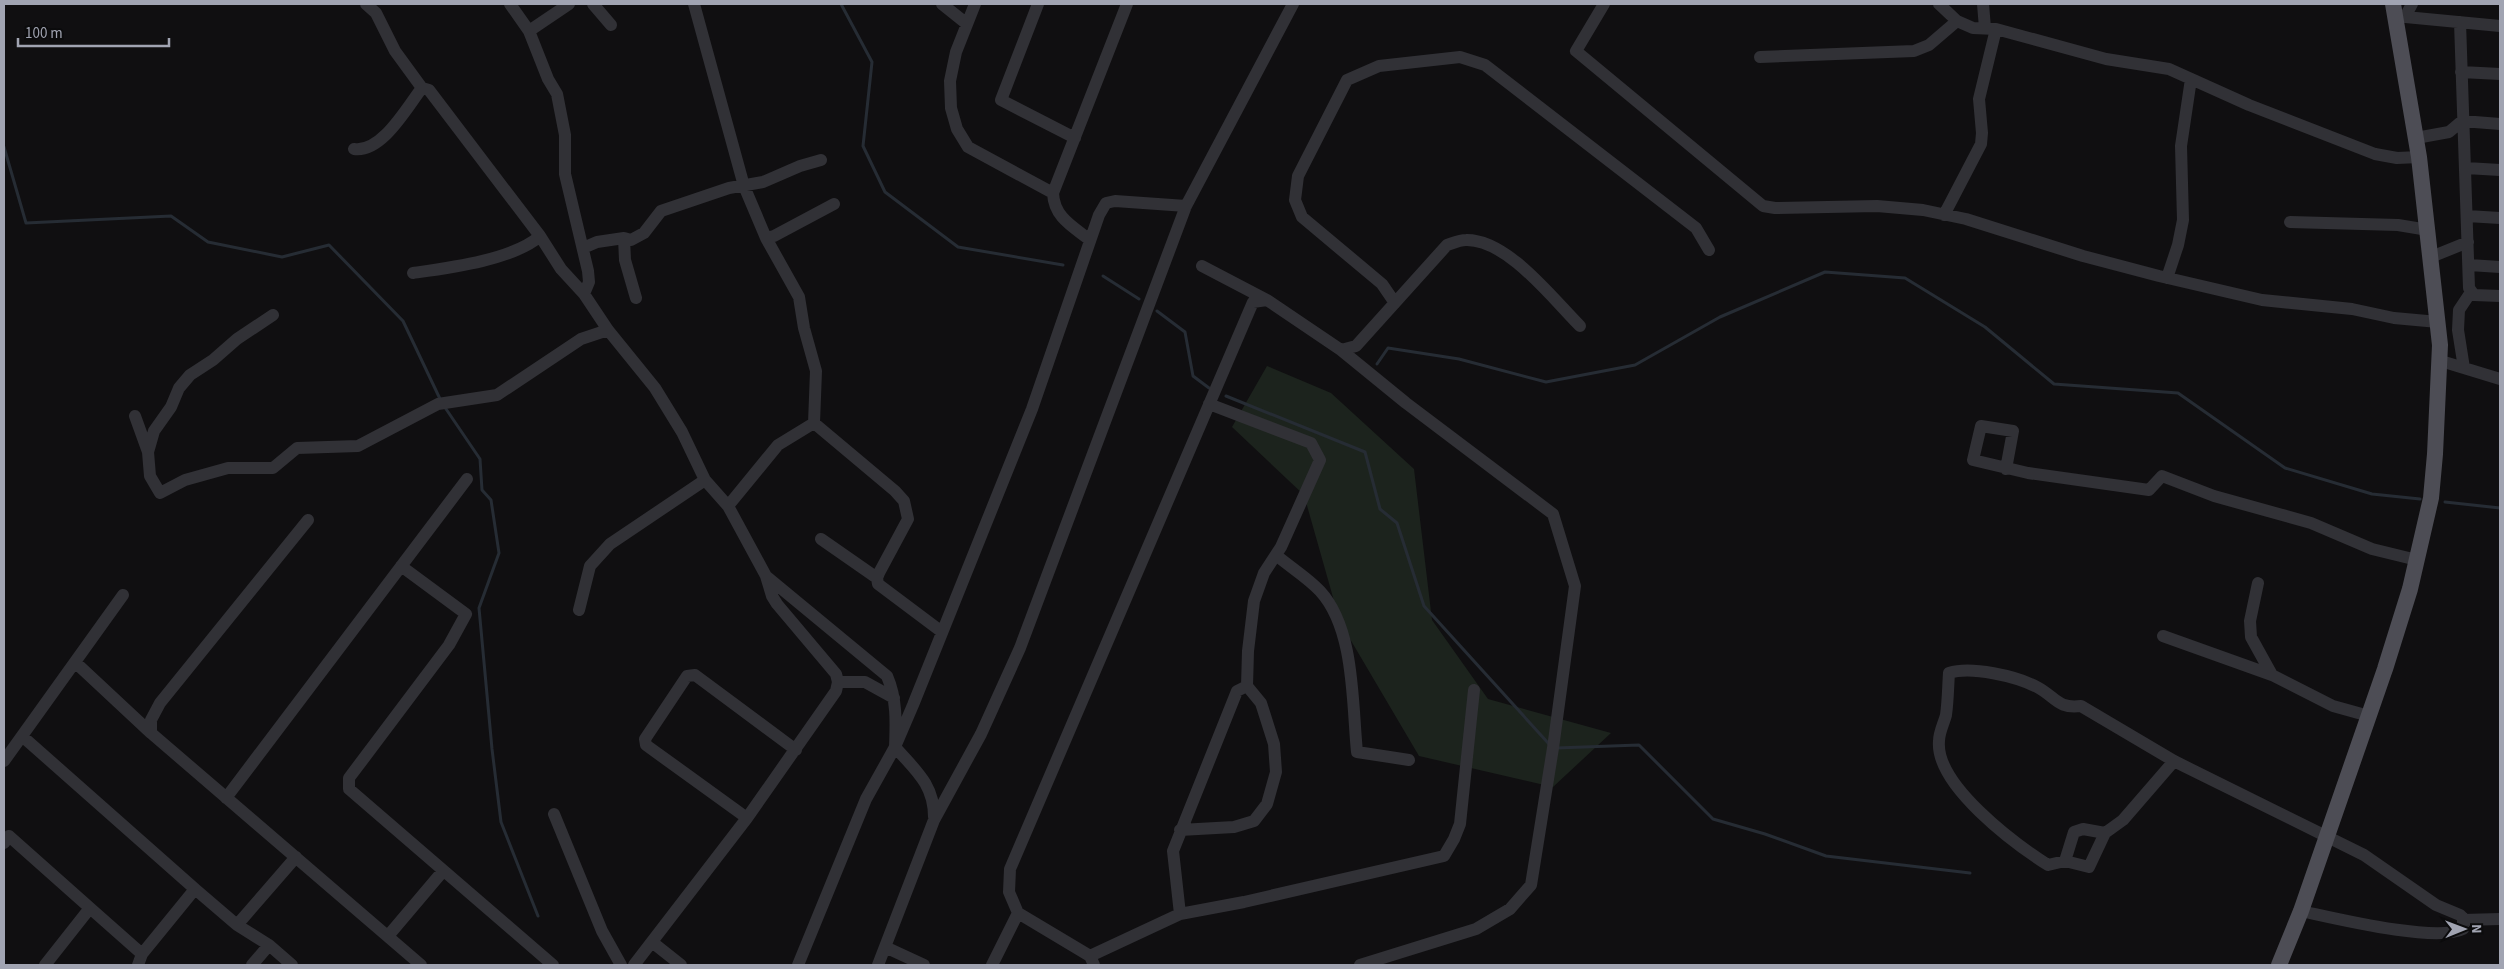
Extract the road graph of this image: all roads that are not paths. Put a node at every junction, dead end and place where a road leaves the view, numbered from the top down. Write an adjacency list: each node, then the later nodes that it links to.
1 (366, 4): 27 (street)
2 (510, 4): 22 (street)
3 (568, 4): 22 (street)
4 (593, 4): 19 (street)
5 (694, 4): 37 (street)
6 (942, 4): 18 (street)
7 (975, 4): 18 (street)
8 (1038, 4): 30 (street)
9 (1127, 4): 30 (street)
10 (1293, 4): 40 (street)
11 (1604, 4): 41 (street)
12 (1939, 4): 16 (street)
13 (1983, 4): 21 (street)
14 (2412, 4): 15 (street)
15 (2398, 12): 17 (street); 31 (main road)
16 (1957, 21): 21 (street); 23 (street)
17 (2460, 22): 20 (street); 24 (street)
18 (967, 24): 38 (street)
19 (611, 25)
20 (2500, 26)
21 (1990, 29): 26 (street); 41 (street)
22 (529, 31): 51 (street)
23 (1760, 57)
24 (2461, 72): 25 (street); 28 (street)
25 (2500, 74)
26 (2191, 80): 33 (street); 58 (street)
27 (422, 88): 32 (street); 46 (street)
28 (2462, 121): 29 (street); 31 (street); 35 (street)
29 (2500, 124)
30 (1075, 138): 38 (street)
31 (2416, 138): 33 (main road)
32 (354, 149)
33 (2419, 157): 45 (main road)
34 (821, 160): 37 (street)
35 (2466, 168): 36 (street); 42 (street)
36 (2500, 170)
37 (744, 186): 47 (street); 48 (street)
38 (1053, 193): 49 (street)
39 (834, 204): 48 (street)
40 (1186, 206): 49 (street); 110 (street)
41 (1944, 215): 58 (street)
42 (2467, 216): 43 (street); 50 (street)
43 (2500, 218)
44 (2290, 222): 45 (street)
45 (2428, 230): 53 (main road)
46 (540, 236): 57 (street); 60 (street)
47 (624, 238): 51 (street); 62 (street)
48 (766, 238): 75 (street)
49 (1090, 240): 91 (street)
50 (2468, 242): 53 (street); 54 (street)
51 (583, 248): 60 (street)
52 (1709, 250): 64 (street)
53 (2431, 257): 66 (main road)
54 (2469, 265): 56 (street); 59 (street)
55 (1202, 266): 63 (street)
56 (2500, 267)
57 (413, 273)
58 (2167, 278): 66 (street)
59 (2471, 292): 61 (street); 71 (street)
60 (584, 294): 68 (street)
61 (2500, 296)
62 (636, 298)
63 (1266, 300): 69 (street); 73 (street)
64 (1395, 303): 67 (street); 69 (street)
65 (273, 315): 76 (street)
66 (2438, 322): 70 (main road)
67 (1580, 326)
68 (608, 330): 76 (street); 79 (street)
69 (1342, 350): 144 (street)
70 (2441, 361): 71 (street); 84 (main road)
71 (2464, 368): 72 (street)
72 (2500, 379)
73 (1209, 404): 83 (street); 121 (street)
74 (135, 416): 76 (street)
75 (814, 423): 80 (street); 87 (street)
76 (148, 452)
77 (2006, 469): 84 (street)
78 (468, 478): 85 (street)
79 (705, 480): 80 (street); 90 (street)
80 (728, 506): 86 (street)
81 (308, 520): 100 (street)
82 (821, 539): 87 (street)
83 (1276, 555): 96 (street); 104 (street)
84 (2417, 560): 99 (main road)
85 (401, 566): 107 (street); 117 (street)
86 (766, 576): 95 (street); 98 (street)
87 (877, 578): 91 (street)
88 (2258, 583): 94 (street)
89 (123, 594): 93 (street)
90 (579, 610)
91 (942, 632): 102 (street)
92 (2163, 636): 94 (street)
93 (76, 663): 100 (street); 101 (street)
94 (2272, 675): 99 (street)
95 (838, 682): 98 (street); 103 (street)
96 (1247, 686): 111 (street); 111 (street)
97 (1474, 690): 122 (street)
98 (894, 698): 102 (street)
99 (2369, 716): 113 (main road)
100 (151, 733): 107 (street)
101 (22, 736): 105 (street); 118 (street)
102 (895, 747): 110 (street); 140 (street)
103 (796, 750): 109 (street); 109 (street)
104 (1409, 760)
105 (4, 761)
106 (2174, 761): 112 (street); 113 (street); 116 (street)
107 (226, 798): 115 (street)
108 (554, 814): 137 (street)
109 (747, 818): 127 (street)
110 (934, 820): 129 (street)
111 (1180, 830): 122 (street)
112 (2105, 833): 116 (street); 116 (street)
113 (2327, 837): 120 (main road); 124 (street)
114 (4, 843): 119 (street)
115 (296, 857): 125 (street); 126 (street)
116 (2065, 861)
117 (443, 871): 126 (street); 136 (street)
118 (195, 889): 125 (street); 130 (street)
119 (90, 908): 130 (street); 132 (street)
120 (2301, 911): 124 (street); 145 (main road)
121 (1018, 913): 131 (street); 143 (street)
122 (1180, 914): 131 (street)
123 (2500, 919): 124 (street)
124 (2463, 920)
125 (237, 925): 128 (street)
126 (388, 936): 135 (street)
127 (652, 942): 138 (street); 139 (street)
128 (269, 945): 133 (street); 134 (street)
129 (886, 947): 141 (street); 142 (street)
130 (140, 960)
131 (1092, 961)
132 (45, 965)
133 (252, 965)
134 (292, 965)
135 (421, 965)
136 (553, 965)
137 (621, 965)
138 (634, 965)
139 (681, 965)
140 (798, 965)
141 (878, 965)
142 (924, 965)
143 (992, 965)
144 (1360, 965)
145 (2279, 965)

